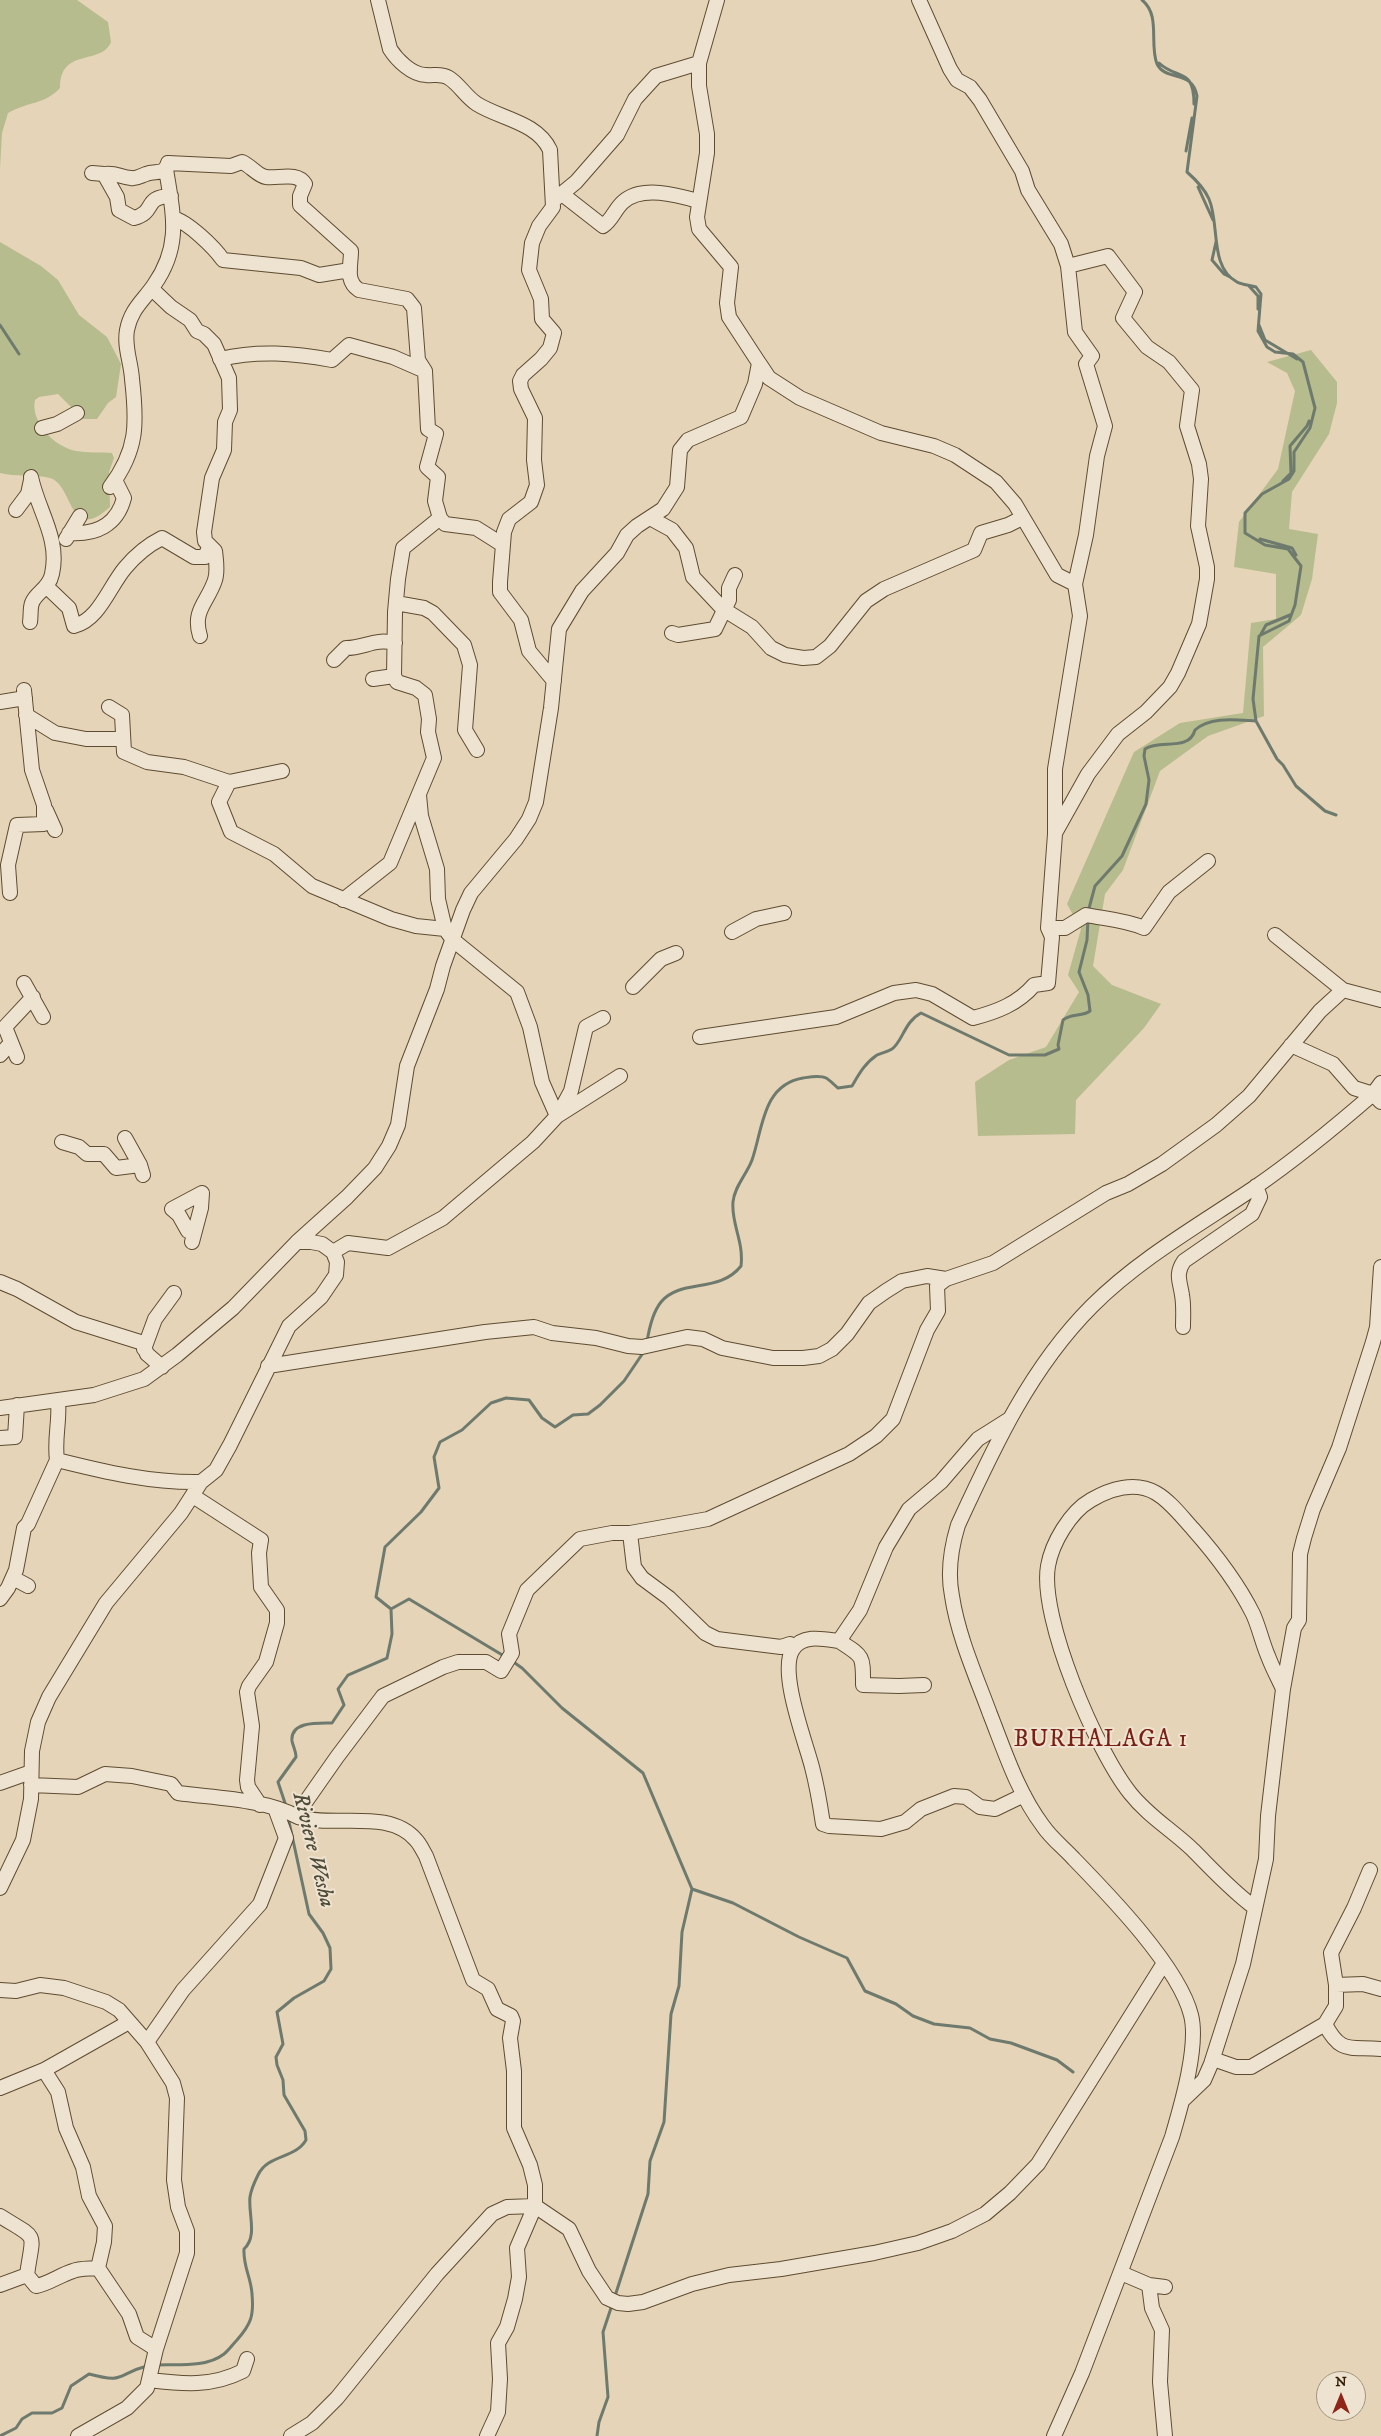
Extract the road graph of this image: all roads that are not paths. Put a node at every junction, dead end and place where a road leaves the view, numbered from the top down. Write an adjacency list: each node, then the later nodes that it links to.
1 (378, 0): 7 (street)
2 (717, 0): 4 (street)
3 (919, 0): 10 (street)
4 (699, 63): 7 (street); 8 (street)
5 (166, 169): 6 (street); 6 (street); 11 (street)
6 (171, 196): 9 (street)
7 (558, 197): 8 (street); 26 (street)
8 (698, 201): 14 (street)
9 (173, 218): 11 (street); 12 (street)
10 (1068, 266): 30 (street); 52 (street)
11 (350, 270): 16 (street)
12 (152, 289): 13 (street); 15 (street)
13 (220, 359): 16 (street); 28 (street)
14 (759, 363): 23 (street); 24 (street)
15 (131, 371): 17 (street); 25 (street)
16 (425, 371): 22 (street)
17 (118, 378)
18 (76, 413): 19 (street)
19 (42, 428)
20 (16, 510): 27 (street)
21 (80, 516): 25 (street)
22 (440, 518): 26 (street); 32 (street)
23 (650, 518): 33 (street); 41 (street)
24 (1022, 518): 30 (street); 33 (street)
25 (70, 533): 27 (street)
26 (503, 545): 41 (street)
27 (54, 547): 31 (street)
28 (210, 547): 31 (street); 36 (street)
29 (735, 575): 33 (street)
30 (1075, 584): 52 (street)
31 (47, 587): 34 (street)
32 (396, 603): 37 (street); 46 (street)
33 (723, 609): 35 (street)
34 (30, 622)
35 (672, 633)
36 (200, 636)
37 (395, 643): 38 (street); 39 (street)
38 (334, 660)
39 (394, 676): 40 (street); 49 (street)
40 (373, 679)
41 (554, 681): 59 (street)
42 (0, 702): 44 (street)
43 (109, 707): 45 (street)
44 (26, 715): 45 (street); 50 (street)
45 (123, 739): 48 (street)
46 (477, 750)
47 (282, 770): 48 (street)
48 (228, 782): 55 (street)
49 (419, 792): 55 (street); 59 (street)
50 (44, 805): 51 (street); 54 (street)
51 (55, 830)
52 (1055, 834): 57 (street)
53 (1208, 860): 57 (street)
54 (10, 893)
55 (344, 900): 59 (street)
56 (784, 913): 58 (street)
57 (1048, 928): 70 (street)
58 (732, 932)
59 (449, 934): 77 (street); 81 (street)
60 (1275, 935): 64 (street)
61 (676, 953): 63 (street)
62 (24, 983): 65 (street)
63 (633, 987)
64 (1343, 990): 66 (street); 72 (street)
65 (33, 997): 67 (street); 69 (street)
66 (1381, 1000)
67 (43, 1017)
68 (603, 1018): 77 (street)
69 (2, 1025): 71 (street)
70 (700, 1037)
71 (10, 1044): 73 (street); 74 (street)
72 (1291, 1045): 76 (street); 84 (street)
73 (0, 1055)
74 (16, 1058)
75 (620, 1076): 77 (street)
76 (1378, 1093): 80 (street)
77 (558, 1116): 82 (street)
78 (125, 1138): 79 (street)
79 (62, 1142)
80 (1256, 1186): 87 (street); 94 (street)
81 (297, 1242): 82 (street); 90 (street)
82 (332, 1252): 89 (street)
83 (1381, 1267): 106 (street)
84 (946, 1278): 89 (street); 99 (street)
85 (0, 1282): 88 (street)
86 (174, 1293): 88 (street)
87 (1183, 1328)
88 (144, 1349): 90 (street)
89 (268, 1366): 97 (street)
90 (162, 1367): 91 (street)
91 (58, 1401): 92 (street); 96 (street)
92 (17, 1405): 93 (street); 95 (street)
93 (0, 1408)
94 (1009, 1419): 103 (street); 109 (street)
95 (0, 1438)
96 (58, 1460): 97 (street); 100 (street)
97 (200, 1482): 98 (street)
98 (193, 1496): 107 (street); 110 (street)
99 (630, 1533): 104 (street); 112 (street)
100 (13, 1578): 101 (street); 102 (street)
101 (28, 1586)
102 (0, 1599)
103 (839, 1641): 104 (street); 105 (street)
104 (794, 1648): 109 (street)
105 (924, 1685)
106 (1283, 1689): 115 (street); 115 (street)
107 (31, 1778): 108 (street); 110 (street); 114 (street)
108 (0, 1783)
109 (1024, 1795): 116 (street)
110 (260, 1805): 111 (street)
111 (275, 1808): 112 (street); 122 (street)
112 (298, 1817): 128 (street)
113 (1370, 1870): 117 (street)
114 (0, 1888)
115 (1254, 1907): 124 (street)
116 (1164, 1963): 127 (street); 128 (street)
117 (1336, 1985): 119 (street); 121 (street)
118 (0, 1990): 120 (street)
119 (1381, 1990)
120 (129, 2022): 122 (street); 125 (street)
121 (1325, 2024): 123 (street); 124 (street)
122 (147, 2042): 136 (street)
123 (1381, 2049)
124 (1213, 2059): 127 (street)
125 (44, 2070): 126 (street); 130 (street)
126 (0, 2088)
127 (1182, 2101): 131 (street)
128 (535, 2206): 140 (street); 141 (street)
129 (0, 2216): 132 (street)
130 (98, 2268): 132 (street); 136 (street)
131 (1121, 2273): 134 (street); 142 (street)
132 (26, 2275): 133 (street)
133 (0, 2285)
134 (1149, 2285): 135 (street); 143 (street)
135 (1165, 2287)
136 (155, 2354): 138 (street)
137 (247, 2359): 138 (street)
138 (150, 2377): 139 (street)
139 (78, 2436)
140 (291, 2436)
141 (488, 2436)
142 (1054, 2436)
143 (1164, 2436)

